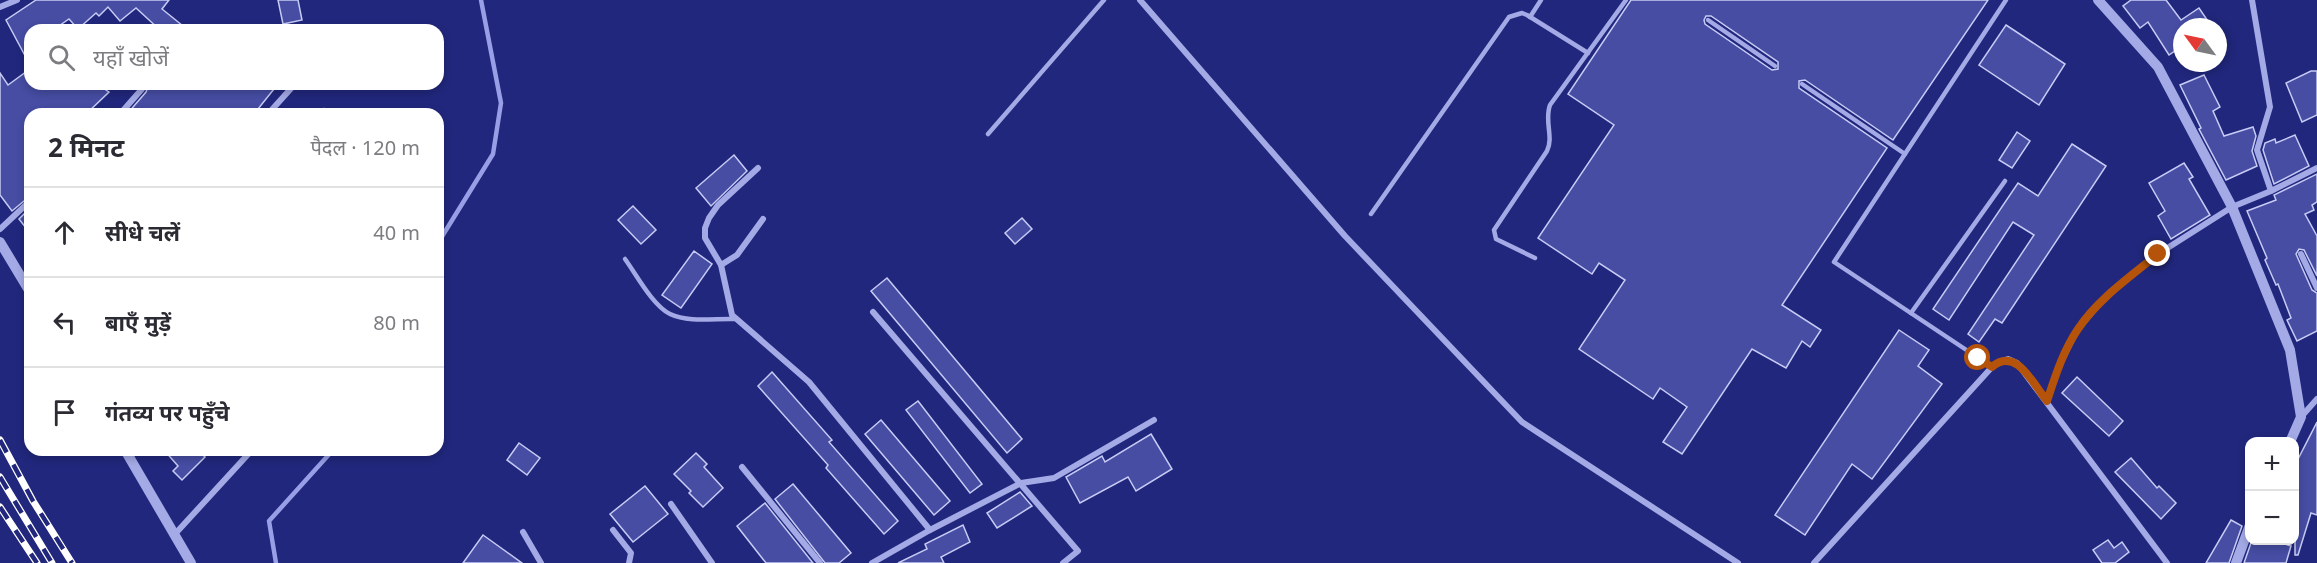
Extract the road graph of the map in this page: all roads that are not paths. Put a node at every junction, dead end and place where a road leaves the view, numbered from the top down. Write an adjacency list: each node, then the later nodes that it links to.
1 (17, 0): 9 (street)
2 (1104, 0): 19 (lane)
3 (1140, 0): 63 (street)
4 (1541, 0): 10 (lane)
5 (1626, 0): 12 (lane)
6 (2006, 0): 20 (lane)
7 (2098, 0): 26 (street)
8 (2252, 0): 24 (street)
9 (0, 8)
10 (1530, 17): 12 (lane); 27 (lane)
11 (1708, 20): 13 (lane)
12 (1588, 53): 32 (lane)
13 (1775, 66)
14 (1802, 84): 20 (lane)
15 (141, 90): 17 (street)
16 (290, 90): 18 (street)
17 (125, 108)
18 (273, 108)
19 (988, 134)
20 (1905, 154): 38 (lane)
21 (758, 168): 34 (street)
22 (2317, 168): 24 (street)
23 (2005, 181): 38 (lane)
24 (2271, 191): 26 (street)
25 (24, 207): 29 (street)
26 (2232, 207): 42 (street); 43 (street)
27 (1371, 214)
28 (763, 219): 34 (street)
29 (0, 229)
30 (0, 242): 35 (street)
31 (2301, 254): 36 (street)
32 (1535, 258)
33 (625, 259): 39 (lane)
34 (721, 265): 39 (street)
35 (24, 282)
36 (2317, 288)
37 (873, 312): 49 (street)
38 (1911, 313): 40 (lane)
39 (736, 319): 52 (street)
40 (1992, 367): 42 (street); 64 (street)
41 (2317, 399): 43 (street)
42 (2047, 401): 65 (street)
43 (2301, 417): 45 (street)
44 (1154, 420): 49 (street)
45 (2292, 437)
46 (133, 456): 54 (street)
47 (246, 456): 54 (street)
48 (742, 467): 60 (street)
49 (1021, 483): 52 (street); 62 (street)
50 (671, 504): 59 (street)
51 (613, 530): 58 (street)
52 (930, 530): 61 (street)
53 (523, 532): 57 (street)
54 (175, 534): 56 (street)
55 (2245, 539): 66 (street)
56 (191, 563)
57 (541, 563)
58 (630, 563)
59 (712, 563)
60 (820, 563)
61 (872, 563)
62 (1063, 563)
63 (1738, 563)
64 (1814, 563)
65 (2167, 563)
66 (2236, 563)

